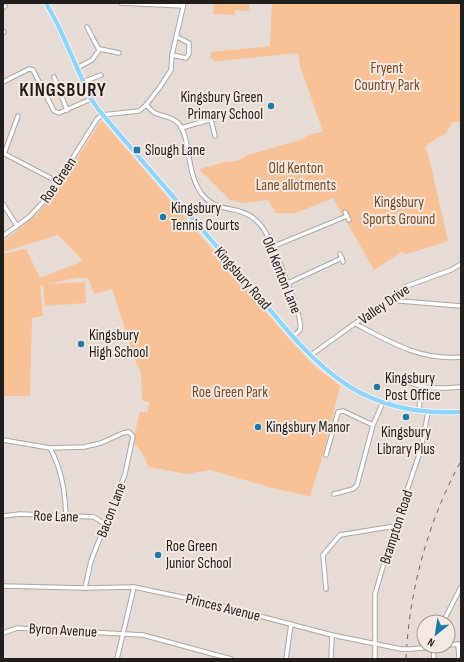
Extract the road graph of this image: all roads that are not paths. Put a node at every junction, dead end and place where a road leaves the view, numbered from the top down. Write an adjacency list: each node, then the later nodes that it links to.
1 (46, 3): 9 (main road, Kingsbury Road)
2 (121, 3): 3 (street)
3 (184, 4): 5 (street)
4 (87, 27): 6 (street)
5 (176, 37): 8 (street); 8 (street)
6 (99, 50): 7 (street); 9 (street)
7 (119, 53)
8 (172, 55): 15 (street)
9 (77, 68): 13 (main road, Kingsbury Road)
10 (101, 75): 13 (street)
11 (54, 77): 16 (street)
12 (3, 82): 16 (street)
13 (83, 82): 14 (main road, Kingsbury Road)
14 (91, 99): 16 (street); 17 (main road, Kingsbury Road)
15 (146, 105): 17 (street); 21 (street)
16 (67, 110)
17 (102, 115): 24 (street, Roe Green); 36 (main road, Kingsbury Road)
18 (18, 116): 23 (street)
19 (216, 118): 20 (street)
20 (211, 120): 21 (street); 22 (street)
21 (181, 128): 29 (street, Old Kenton Lane)
22 (215, 136)
23 (4, 153): 24 (street)
24 (58, 182): 27 (street, Roe Green)
25 (3, 204): 27 (street)
26 (349, 220): 29 (street)
27 (17, 226): 28 (street, Roe Green)
28 (3, 236)
29 (272, 247): 32 (street, Old Kenton Lane)
30 (342, 258): 32 (street)
31 (461, 264): 33 (street, Valley Drive)
32 (288, 283): 36 (street, Old Kenton Lane)
33 (388, 300): 34 (street); 35 (street, Valley Drive)
34 (461, 306)
35 (356, 324): 37 (street, Valley Drive); 38 (street)
36 (294, 336): 37 (main road, Kingsbury Road)
37 (311, 355): 42 (main road, Kingsbury Road)
38 (461, 357)
39 (404, 379): 40 (street)
40 (421, 387): 41 (street); 43 (street)
41 (461, 387)
42 (383, 402): 43 (main road, Kingsbury Road); 46 (street)
43 (419, 410): 44 (main road, Kingsbury Road)
44 (428, 412): 45 (main road, Kingsbury Road); 54 (street, Brampton Road)
45 (461, 412)
46 (373, 425): 49 (street); 50 (street)
47 (3, 440): 48 (street)
48 (50, 448): 52 (street); 53 (street, Bacon Lane)
49 (326, 455)
50 (334, 494)
51 (3, 516): 52 (street, Roe Lane)
52 (66, 516): 53 (street, Roe Lane)
53 (106, 525): 58 (street, Bacon Lane)
54 (395, 526): 59 (street); 66 (street, Brampton Road)
55 (3, 586): 58 (street, Princes Avenue)
56 (134, 586): 58 (street, Princes Avenue); 61 (street, Princes Avenue); 63 (street)
57 (461, 587): 60 (street)
58 (85, 588)
59 (326, 589)
60 (447, 614)
61 (291, 624): 64 (street, Princes Avenue); 70 (street)
62 (3, 633): 63 (street, Byron Avenue)
63 (123, 633): 68 (street); 69 (street, Byron Avenue)
64 (332, 635): 66 (street, Princes Avenue); 71 (street)
65 (460, 644): 73 (street)
66 (376, 645): 67 (street, Princes Avenue, bridge); 72 (street, Brampton Road)
67 (416, 649)
68 (117, 659)
69 (231, 659)
70 (286, 659)
71 (330, 659)
72 (375, 659)
73 (459, 659)

